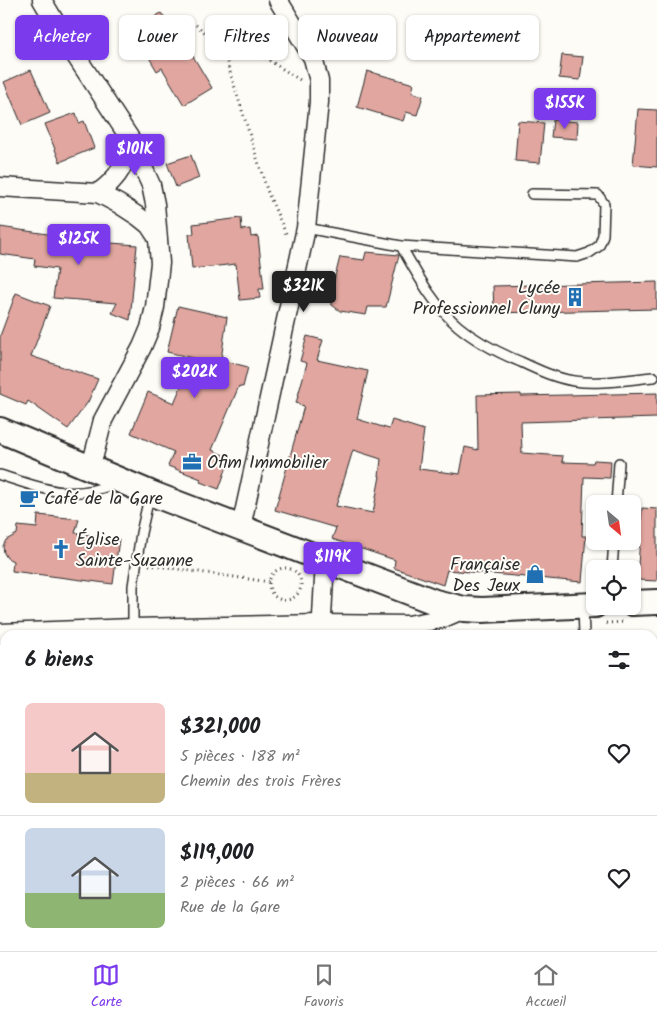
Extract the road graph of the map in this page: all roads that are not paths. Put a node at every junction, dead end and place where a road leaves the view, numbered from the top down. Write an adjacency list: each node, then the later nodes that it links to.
1 (42, 0): 3 (street)
2 (278, 0): 7 (street)
3 (129, 137): 5 (street); 8 (street)
4 (0, 187): 5 (street)
5 (98, 193): 8 (street)
6 (532, 194): 9 (lane)
7 (306, 228): 9 (lane); 18 (street)
8 (158, 237): 13 (street)
9 (401, 246): 10 (lane)
10 (654, 377)
11 (0, 430): 13 (main road)
12 (619, 463): 17 (lane)
13 (88, 467): 15 (main road)
14 (0, 475): 15 (lane)
15 (121, 481): 16 (main road)
16 (150, 493): 18 (main road); 25 (lane)
17 (617, 495)
18 (241, 528): 19 (main road)
19 (325, 560): 23 (main road); 27 (street)
20 (657, 602): 21 (main road)
21 (641, 603)
22 (586, 605): 23 (main road)
23 (464, 609): 27 (street)
24 (587, 615): 28 (lane)
25 (134, 628): 26 (street); 27 (street)
26 (89, 630)
27 (321, 630)
28 (585, 630)

